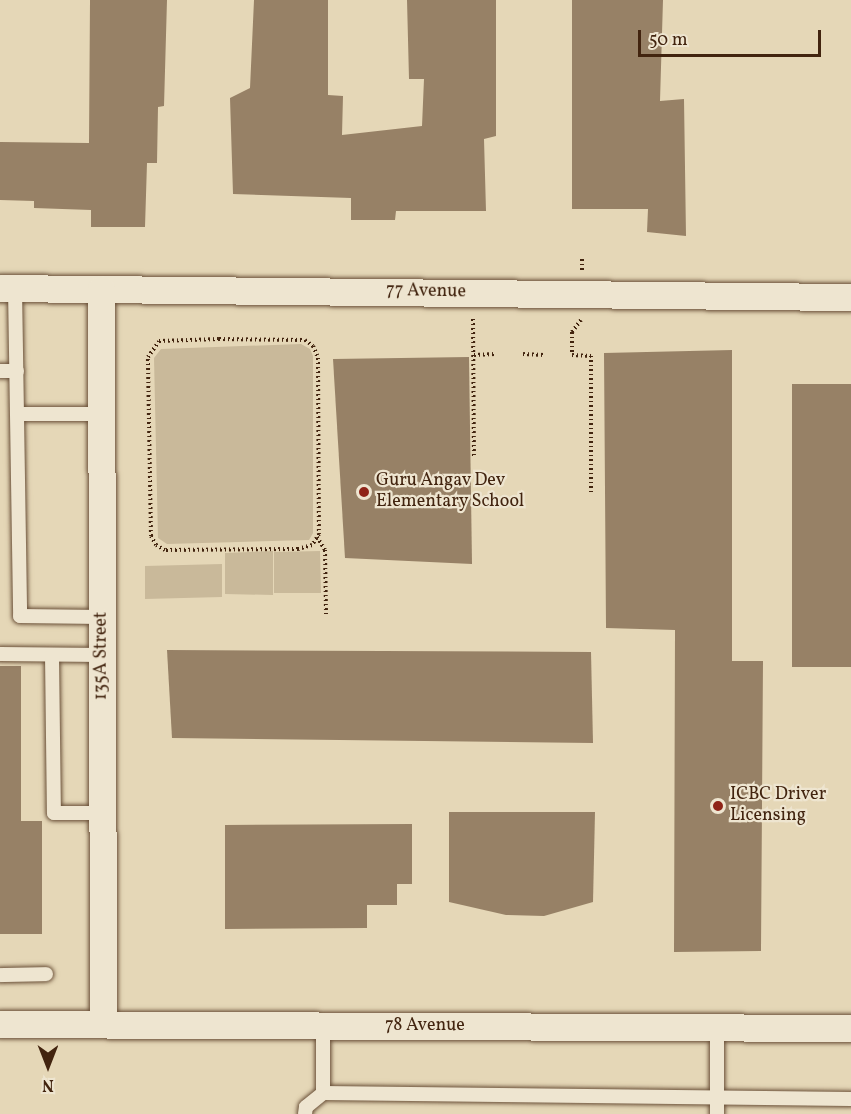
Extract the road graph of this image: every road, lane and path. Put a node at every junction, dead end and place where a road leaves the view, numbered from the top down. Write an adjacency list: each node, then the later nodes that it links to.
1 (8, 288): 2 (street, 77 Avenue); 11 (lane)
2 (101, 289): 3 (street, 77 Avenue); 13 (street, 135A Street)
3 (851, 297)
4 (473, 318): 6 (path)
5 (581, 319): 15 (path)
6 (474, 354): 7 (path); 14 (path)
7 (495, 354)
8 (523, 354): 9 (path)
9 (544, 355)
10 (0, 371): 11 (lane)
11 (17, 371): 12 (lane)
12 (18, 414): 13 (lane); 18 (lane)
13 (101, 414): 18 (street, 135A Street)
14 (474, 456)
15 (591, 494)
16 (317, 537): 16 (path); 17 (path)
17 (326, 614)
18 (102, 617): 21 (street, 135A Street)
19 (0, 654): 20 (lane)
20 (52, 655): 21 (lane); 22 (lane)
21 (102, 655): 22 (street, 135A Street)
22 (102, 813): 26 (street, 135A Street)
23 (46, 974): 24 (lane)
24 (0, 975)
25 (0, 1024): 26 (street, 78 Avenue)
26 (103, 1024): 27 (street, 78 Avenue)
27 (323, 1026): 28 (street, 78 Avenue); 30 (lane)
28 (717, 1028): 29 (street, 78 Avenue); 31 (lane)
29 (851, 1028)
30 (323, 1093): 31 (lane); 33 (lane)
31 (717, 1097): 32 (lane); 34 (lane)
32 (851, 1099)
33 (305, 1114)
34 (717, 1114)

